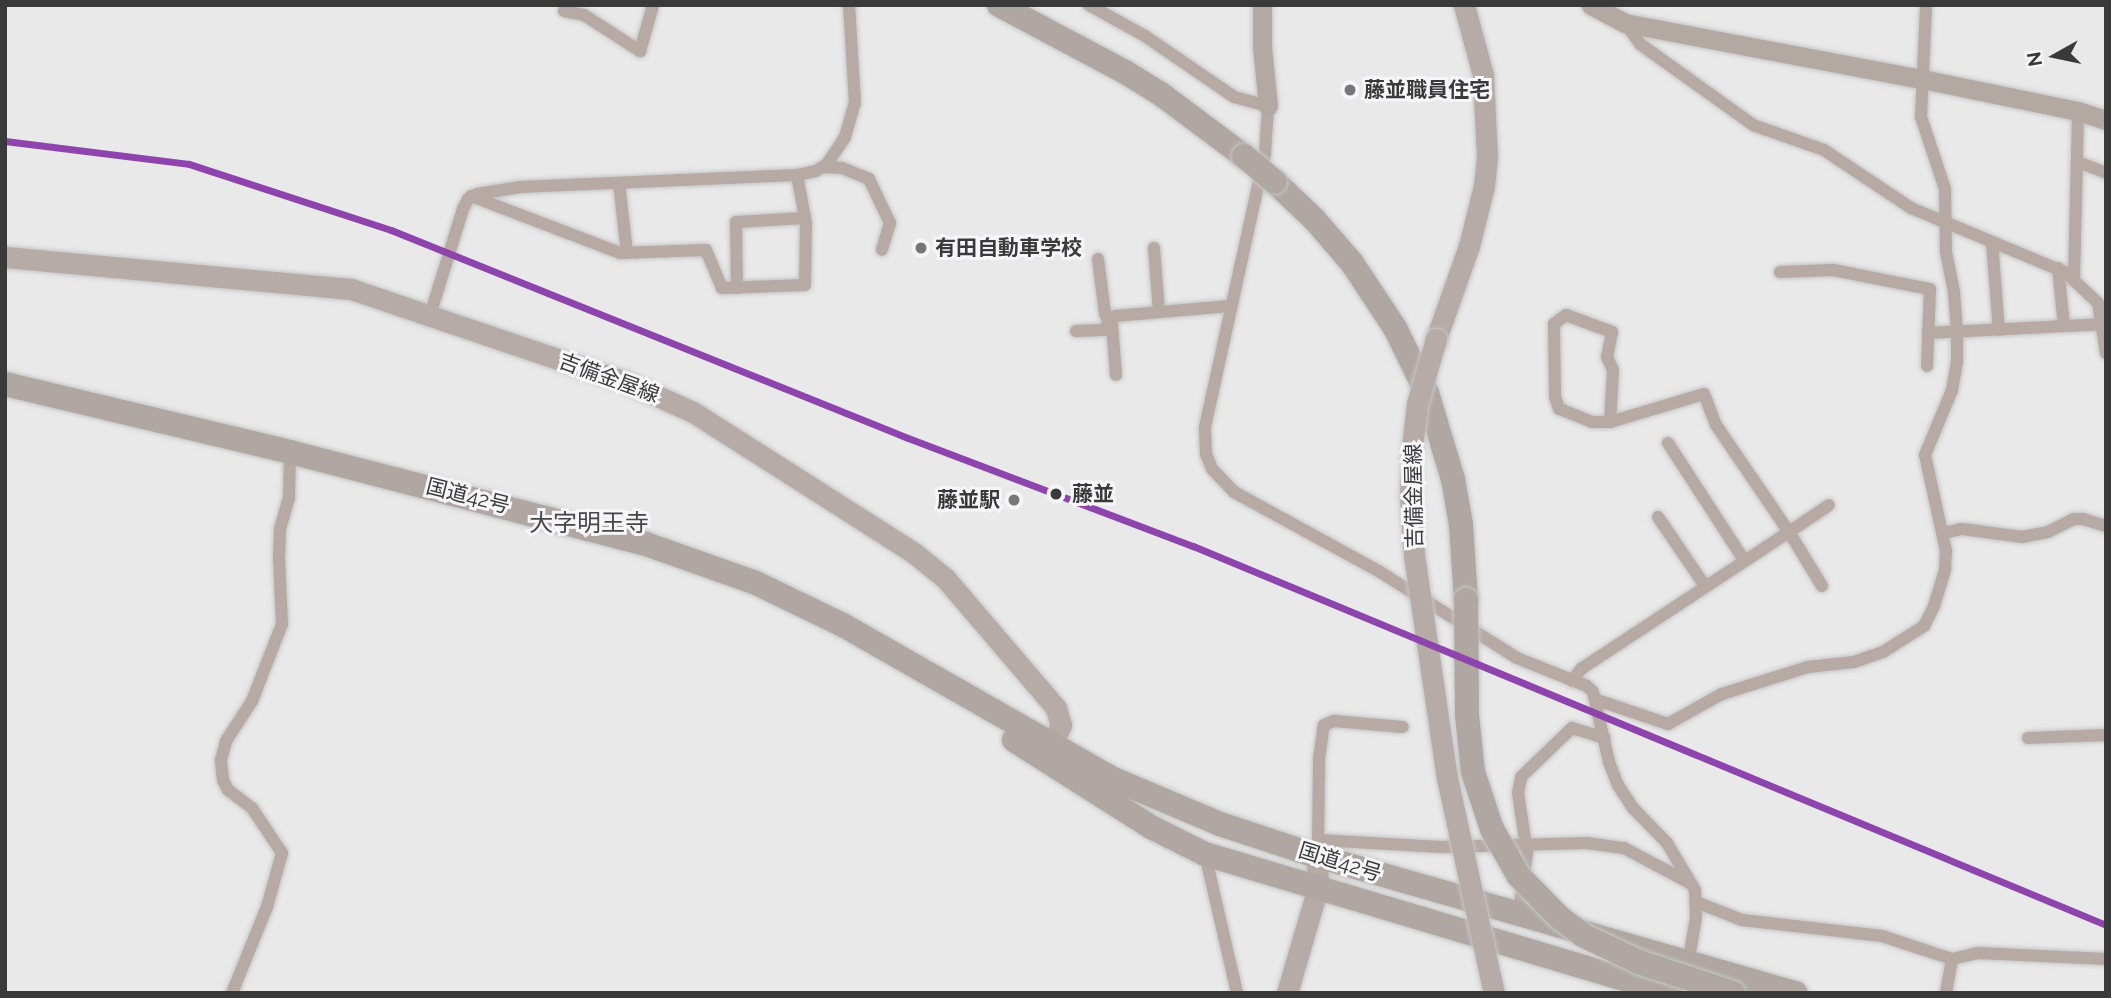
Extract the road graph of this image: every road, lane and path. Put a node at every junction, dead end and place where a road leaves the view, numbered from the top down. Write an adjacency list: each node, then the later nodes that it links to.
1 (653, 5): 9 (street)
2 (849, 5): 16 (street)
3 (999, 5): 81 (highway, bridge)
4 (1089, 5): 12 (street)
5 (1262, 5): 12 (street)
6 (1464, 5): 78 (main road, 吉備金屋線, bridge)
7 (1926, 5): 11 (street)
8 (1594, 6): 10 (street)
9 (564, 11)
10 (1625, 23): 11 (street); 22 (street)
11 (1922, 79): 13 (street); 22 (street)
12 (1268, 106): 33 (street)
13 (2078, 111): 14 (street); 15 (street)
14 (2106, 120)
15 (2078, 162): 17 (street); 31 (street)
16 (822, 167): 18 (street); 25 (street)
17 (2106, 173)
18 (797, 174): 19 (street); 21 (street)
19 (619, 183): 20 (street); 26 (street)
20 (471, 196): 26 (street); 35 (street)
21 (804, 218): 32 (street); 32 (street)
22 (1946, 223): 23 (street); 41 (street)
23 (1992, 242): 29 (street); 39 (street)
24 (1154, 248): 34 (street)
25 (882, 250)
26 (627, 253): 32 (street)
27 (5, 257): 35 (main road, 吉備金屋線)
28 (1098, 259): 36 (street)
29 (2058, 268): 31 (street); 38 (street)
30 (1780, 272): 42 (street)
31 (2074, 279): 37 (street)
32 (737, 288)
33 (1230, 306): 34 (street); 58 (street)
34 (1159, 312): 36 (street)
35 (430, 315): 64 (main road, 吉備金屋線)
36 (1109, 322): 40 (street); 45 (street)
37 (2105, 324): 38 (street); 43 (street)
38 (2064, 327): 39 (street)
39 (1999, 330): 41 (street)
40 (1076, 331)
41 (1957, 332): 42 (street); 54 (street)
42 (1928, 333): 44 (street)
43 (2106, 353)
44 (1927, 366)
45 (1116, 375)
46 (5, 384): 49 (highway, 国道42号)
47 (1610, 422): 47 (street); 53 (street)
48 (1668, 443): 55 (street)
49 (290, 452): 64 (highway, 国道42号); 75 (street)
50 (1829, 505): 53 (street)
51 (1658, 517): 56 (street)
52 (2106, 526): 54 (street)
53 (1789, 532): 55 (street); 57 (street)
54 (1944, 533): 59 (street)
55 (1744, 560): 56 (street)
56 (1705, 586): 58 (street)
57 (1822, 586)
58 (1573, 681): 59 (street)
59 (1597, 700): 62 (street)
60 (1403, 727): 66 (street)
61 (2106, 735): 63 (street)
62 (1605, 738): 65 (street); 68 (street)
63 (2028, 738)
64 (1048, 752): 66 (highway, 国道42号); 67 (highway, 国道42号)
65 (1526, 844): 66 (street); 68 (street); 71 (street)
66 (1318, 848): 69 (main road); 71 (highway, 国道42号)
67 (1205, 854): 69 (highway, 国道42号); 76 (street)
68 (1692, 883): 70 (street)
69 (1318, 887): 77 (main road); 79 (highway, 国道42号)
70 (1696, 902): 72 (street); 74 (street)
71 (1519, 913): 74 (highway, 国道42号)
72 (1952, 959): 73 (street); 83 (street)
73 (2106, 959)
74 (1688, 962): 80 (street); 82 (highway, 国道42号)
75 (232, 993)
76 (1237, 993)
77 (1287, 993)
78 (1494, 993)
79 (1672, 993)
80 (1683, 993)
81 (1733, 993)
82 (1796, 993)
83 (1946, 993)

